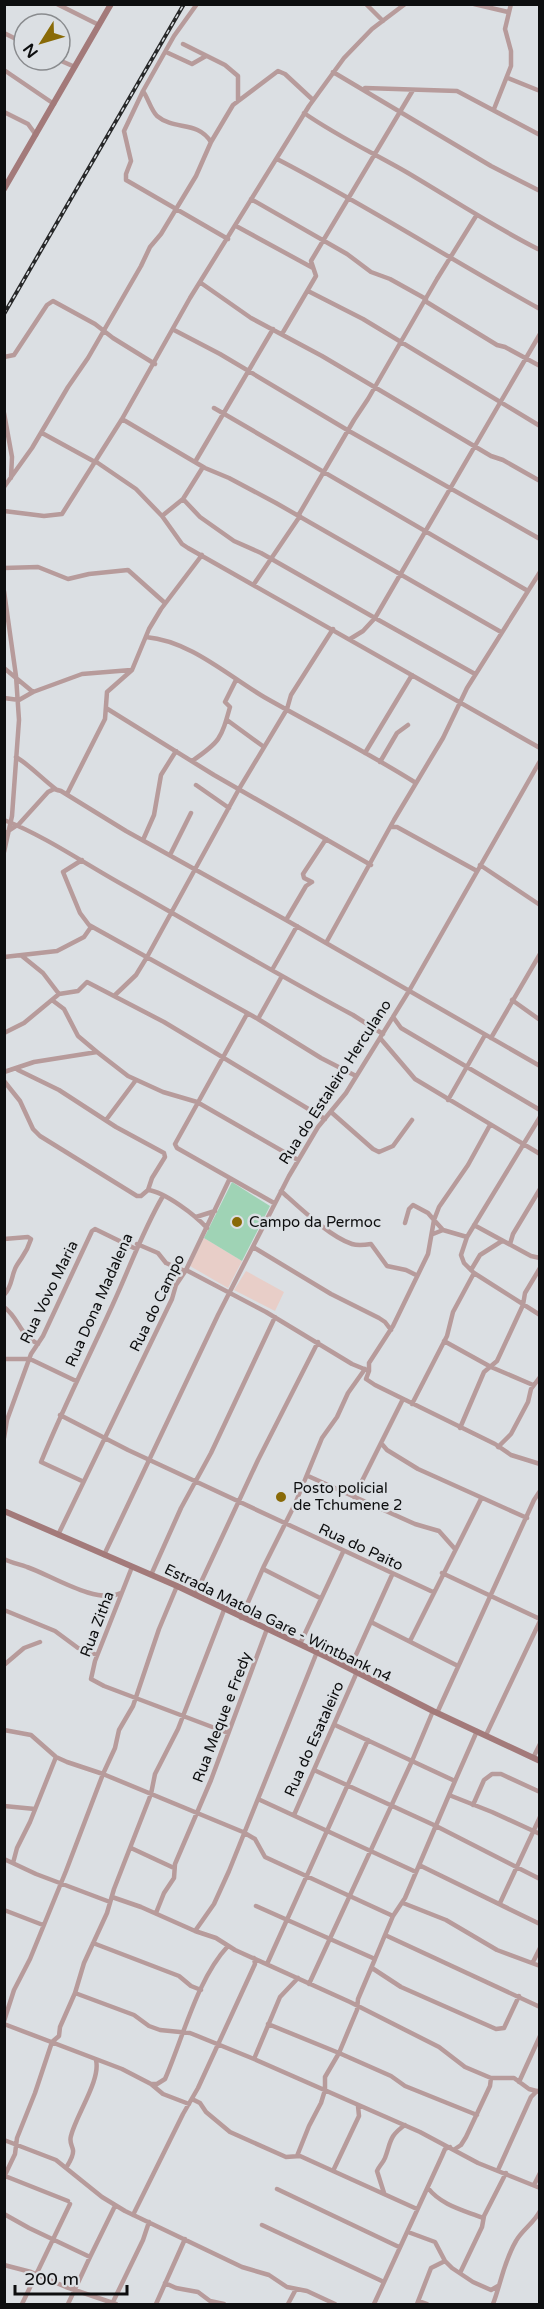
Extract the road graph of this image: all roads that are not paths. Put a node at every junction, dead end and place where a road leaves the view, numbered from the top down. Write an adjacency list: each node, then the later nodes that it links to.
1 (57, 4): 11 (street)
2 (111, 4): 11 (street)
3 (197, 4): 13 (street)
4 (366, 4): 10 (street)
5 (405, 4): 8 (street)
6 (474, 4): 9 (street)
7 (511, 4): 9 (street)
8 (398, 7): 10 (street)
9 (508, 12): 19 (street)
10 (383, 21): 18 (street)
11 (99, 25): 16 (street)
12 (183, 44): 14 (street)
13 (166, 52): 14 (street); 22 (street)
14 (206, 56): 25 (street)
15 (72, 66): 16 (street)
16 (75, 68): 26 (street)
17 (4, 70): 26 (street)
18 (333, 72): 20 (street); 24 (street)
19 (508, 78): 23 (street); 27 (street)
20 (362, 88): 21 (street); 29 (street)
21 (413, 90): 27 (street); 29 (street)
22 (143, 91): 35 (street); 42 (street)
23 (540, 91)
24 (313, 100): 25 (street); 30 (street)
25 (238, 101): 35 (street)
26 (54, 104): 31 (street)
27 (494, 110): 34 (street)
28 (4, 112): 32 (street)
29 (401, 112): 36 (street); 39 (street)
30 (304, 113): 36 (street); 37 (street)
31 (43, 122): 32 (street); 33 (street)
32 (27, 124): 33 (street)
33 (36, 135): 38 (street)
34 (540, 135)
35 (211, 142): 42 (street)
36 (375, 155): 41 (street); 43 (street)
37 (277, 159): 40 (street); 41 (street)
38 (4, 189)
39 (540, 191)
40 (251, 199): 44 (street); 46 (street)
41 (349, 199): 46 (street); 48 (street)
42 (175, 208): 45 (street); 56 (street)
43 (476, 216): 47 (street); 48 (street)
44 (236, 226): 45 (street); 49 (street)
45 (228, 238): 50 (street)
46 (323, 241): 49 (street); 52 (street)
47 (540, 250)
48 (451, 257): 52 (street); 53 (street)
49 (315, 269): 51 (street)
50 (201, 283): 54 (street); 55 (street)
51 (308, 291): 57 (street); 59 (street)
52 (425, 300): 59 (street); 61 (street)
53 (540, 309)
54 (273, 329): 57 (street); 64 (street)
55 (174, 330): 62 (street); 64 (street)
56 (103, 331): 60 (street); 62 (street); 73 (street)
57 (282, 334): 65 (street)
58 (540, 334): 61 (street)
59 (401, 343): 65 (street); 66 (street)
60 (4, 357)
61 (525, 358): 63 (street); 66 (street)
62 (155, 364): 70 (street)
63 (540, 366)
64 (249, 372): 69 (street); 72 (street)
65 (374, 388): 72 (street); 74 (street)
66 (501, 402): 71 (street); 74 (street)
67 (214, 408): 69 (street)
68 (4, 413): 79 (street)
69 (224, 414): 76 (street); 78 (street)
70 (122, 419): 75 (street); 76 (street)
71 (540, 426)
72 (349, 431): 78 (street); 82 (street)
73 (42, 433): 75 (street); 79 (street)
74 (475, 446): 80 (street); 82 (street)
75 (95, 462): 84 (street); 85 (street)
76 (195, 462): 77 (street)
77 (203, 467): 83 (street); 86 (street)
78 (323, 472): 86 (street); 87 (street)
79 (10, 481): 81 (street)
80 (540, 481)
81 (4, 488)
82 (449, 489): 87 (street); 88 (street)
83 (183, 499): 85 (street); 90 (street)
84 (4, 511)
85 (162, 516): 89 (street)
86 (299, 516): 90 (street); 93 (street)
87 (424, 532): 93 (street); 96 (street)
88 (540, 539)
89 (202, 555): 94 (street); 97 (street)
90 (272, 560): 94 (street); 98 (street)
91 (4, 568): 97 (street)
92 (540, 572): 96 (street)
93 (399, 575): 98 (street); 101 (street)
94 (254, 584): 99 (street)
95 (4, 591): 102 (street)
96 (528, 591): 101 (street)
97 (165, 603): 103 (street)
98 (375, 618): 104 (street); 107 (street)
99 (333, 629): 104 (street); 116 (street)
100 (4, 631): 102 (street)
101 (501, 632): 107 (street)
102 (11, 634): 109 (street)
103 (146, 638): 106 (street); 110 (street)
104 (350, 639): 108 (street)
105 (4, 668): 109 (street)
106 (132, 670): 111 (street); 115 (street)
107 (475, 674): 114 (street)
108 (412, 675): 114 (street); 122 (street)
109 (16, 676): 111 (street); 113 (street)
110 (236, 680): 116 (street); 117 (street)
111 (33, 692): 113 (street)
112 (4, 698): 113 (street)
113 (18, 700): 123 (street)
114 (459, 704): 120 (street); 127 (street)
115 (106, 708): 121 (street); 131 (street)
116 (286, 709): 119 (street); 122 (street)
117 (227, 720): 119 (street); 124 (street)
118 (408, 724): 126 (street)
119 (264, 747): 129 (street)
120 (540, 748)
121 (177, 751): 124 (street); 141 (street)
122 (365, 753): 126 (street)
123 (16, 757): 130 (street); 135 (street)
124 (192, 760): 129 (street)
125 (540, 760): 146 (street, Rua do Estaleiro Herculano)
126 (380, 762): 127 (street)
127 (416, 783): 134 (street)
128 (196, 784): 132 (street)
129 (239, 789): 132 (street); 140 (street)
130 (57, 790): 131 (street); 136 (street)
131 (67, 794): 141 (street)
132 (229, 808): 147 (street)
133 (190, 813): 143 (street)
134 (394, 820): 137 (street); 138 (street)
135 (7, 821): 136 (street); 139 (street)
136 (18, 824): 139 (street); 144 (street)
137 (390, 827): 138 (street); 145 (street)
138 (397, 827): 148 (street)
139 (6, 833): 142 (street)
140 (326, 839): 145 (street); 151 (street)
141 (144, 840): 143 (street)
142 (4, 852)
143 (170, 855): 147 (street)
144 (82, 860): 150 (street); 153 (street)
145 (371, 865): 154 (street)
146 (480, 865): 148 (street, Rua do Estaleiro Herculano); 149 (street)
147 (195, 870): 150 (street); 151 (street)
148 (477, 871): 161 (street, Rua do Estaleiro Herculano)
149 (540, 905)
150 (171, 913): 158 (street); 159 (street)
151 (286, 920): 152 (street)
152 (297, 926): 154 (street); 159 (street)
153 (92, 927): 156 (street); 158 (street)
154 (326, 943): 161 (street)
155 (540, 954): 165 (street)
156 (22, 956): 157 (street); 162 (street)
157 (4, 957)
158 (147, 957): 163 (street); 166 (street)
159 (272, 970): 160 (street)
160 (282, 976): 168 (street); 174 (street)
161 (409, 991): 167 (street, Rua do Estaleiro Herculano); 173 (street)
162 (59, 994): 163 (street); 164 (street)
163 (114, 996): 177 (street)
164 (52, 1000): 172 (street); 176 (street)
165 (512, 1000): 169 (street); 175 (street)
166 (248, 1014): 168 (street); 177 (street)
167 (393, 1017): 170 (street, Rua do Estaleiro Herculano); 171 (street)
168 (258, 1019): 182 (street)
169 (540, 1020)
170 (386, 1028): 171 (street); 174 (street, Rua do Estaleiro Herculano)
171 (401, 1028): 179 (street)
172 (4, 1033)
173 (485, 1035): 175 (street); 179 (street)
174 (381, 1036): 182 (street, Rua do Estaleiro Herculano); 185 (street)
175 (491, 1038): 178 (street)
176 (97, 1052): 180 (street); 183 (street)
177 (224, 1058): 186 (street); 190 (street)
178 (540, 1066)
179 (466, 1068): 185 (street); 187 (street)
180 (16, 1070): 181 (street); 191 (street)
181 (4, 1072)
182 (356, 1076): 188 (street, Rua do Estaleiro Herculano)
183 (136, 1080): 186 (street); 191 (street)
184 (4, 1081): 199 (street)
185 (448, 1100): 193 (street)
186 (197, 1102): 196 (street); 197 (street)
187 (540, 1110)
188 (331, 1112): 190 (street, Rua do Estaleiro Herculano); 192 (street)
189 (540, 1117): 194 (street)
190 (325, 1119): 196 (street, Rua do Estaleiro Herculano)
191 (106, 1120): 199 (street)
192 (412, 1120)
193 (490, 1125): 194 (street); 205 (street)
194 (523, 1144): 195 (street); 207 (street)
195 (540, 1154)
196 (298, 1160): 200 (street, Rua do Estaleiro Herculano)
197 (230, 1178): 202 (street); 203 (street, Rua do Campo)
198 (540, 1189): 214 (street)
199 (148, 1190): 201 (street)
200 (281, 1191): 202 (street, Rua do Estaleiro Herculano); 221 (street)
201 (163, 1196): 204 (street); 215 (street, Rua Dona Madalena)
202 (274, 1203): 216 (street, Rua do Estaleiro Herculano)
203 (214, 1212): 204 (street); 208 (street, Rua do Campo)
204 (196, 1217): 208 (street)
205 (434, 1220): 206 (street); 209 (street); 210 (street)
206 (405, 1223)
207 (474, 1226): 211 (street); 213 (street)
208 (207, 1228): 219 (street, Rua do Campo)
209 (443, 1230): 210 (street); 211 (street)
210 (433, 1234): 221 (street)
211 (467, 1238): 220 (street)
212 (4, 1239): 223 (street)
213 (502, 1241): 214 (street); 220 (street)
214 (510, 1244): 217 (street)
215 (136, 1247): 219 (street); 231 (street, Rua Vovo Maria); 237 (street, Rua Dona Madalena)
216 (253, 1247): 222 (street, Rua do Estaleiro Herculano); 228 (street)
217 (539, 1258)
218 (540, 1268): 224 (street)
219 (186, 1271): 222 (street); 244 (street, Rua do Campo)
220 (473, 1272): 224 (street); 229 (street)
221 (416, 1275): 228 (street)
222 (230, 1294): 227 (street); 249 (street, Rua do Estaleiro Herculano)
223 (4, 1295)
224 (522, 1305): 226 (street); 234 (street)
225 (4, 1307): 231 (street)
226 (540, 1315)
227 (275, 1317): 230 (street); 253 (street)
228 (391, 1330): 235 (street)
229 (444, 1341): 234 (street); 240 (street)
230 (318, 1342): 235 (street); 257 (street)
231 (38, 1344): 233 (street, Rua Vovo Maria)
232 (4, 1359): 233 (street)
233 (30, 1359): 237 (street); 243 (street, Rua Vovo Maria)
234 (491, 1368): 238 (street); 242 (street)
235 (365, 1369): 239 (street); 251 (street)
236 (540, 1377): 238 (street)
237 (76, 1381): 241 (street, Rua Dona Madalena)
238 (533, 1385): 246 (street)
239 (404, 1399): 240 (street); 245 (street)
240 (412, 1404): 242 (street)
241 (60, 1415): 244 (street, Rua do Paito); 252 (street, Rua Dona Madalena)
242 (460, 1428): 246 (street)
243 (4, 1438)
244 (104, 1438): 249 (street, Rua do Paito); 252 (street, Rua do Campo)
245 (381, 1443): 247 (street); 248 (street)
246 (498, 1447): 250 (street)
247 (377, 1450): 248 (street); 255 (street)
248 (387, 1450): 256 (street)
249 (149, 1460): 253 (street, Rua do Paito); 264 (street, Rua do Estaleiro Herculano)
250 (540, 1464)
251 (308, 1476): 255 (street); 260 (street)
252 (82, 1481): 261 (street, Rua do Campo)
253 (196, 1481): 257 (street, Rua do Paito); 269 (street)
254 (540, 1491): 259 (street)
255 (354, 1497): 262 (street)
256 (481, 1499): 259 (street); 262 (street)
257 (240, 1501): 260 (street, Rua do Paito); 274 (street)
258 (4, 1511): 261 (street, Estrada Matola Gare - Wintbank n4)
259 (527, 1518): 275 (street)
260 (285, 1523): 263 (street, Rua do Paito); 267 (street)
261 (58, 1535): 264 (street, Estrada Matola Gare - Wintbank n4)
262 (455, 1549): 268 (street)
263 (342, 1552): 270 (street, Rua do Paito); 276 (street)
264 (104, 1555): 266 (street, Estrada Matola Gare - Wintbank n4)
265 (4, 1559): 273 (street)
266 (132, 1567): 269 (street, Estrada Matola Gare - Wintbank n4); 273 (street, Rua Zitha)
267 (263, 1569): 276 (street); 279 (street)
268 (442, 1573): 272 (street); 275 (street)
269 (151, 1575): 271 (street, Estrada Matola Gare - Wintbank n4)
270 (392, 1575): 272 (street, Rua do Paito); 281 (street, Rua do Esataleiro)
271 (177, 1586): 274 (street, Estrada Matola Gare - Wintbank n4); 291 (street)
272 (433, 1592): 283 (street)
273 (121, 1593): 287 (street, Rua Zitha)
274 (195, 1596): 278 (street, Estrada Matola Gare - Wintbank n4)
275 (490, 1597): 280 (street); 289 (street)
276 (320, 1598): 285 (street)
277 (4, 1610): 287 (street)
278 (224, 1610): 279 (street, Estrada Matola Gare - Wintbank n4); 293 (street)
279 (241, 1618): 282 (street, Estrada Matola Gare - Wintbank n4)
280 (540, 1620): 298 (street)
281 (371, 1622): 283 (street); 290 (street, Rua do Esataleiro)
282 (267, 1629): 285 (street, Estrada Matola Gare - Wintbank n4); 297 (street, Rua Meque e Fredy)
283 (410, 1641): 289 (street)
284 (40, 1642): 288 (street)
285 (300, 1644): 286 (street, Estrada Matola Gare - Wintbank n4)
286 (317, 1652): 290 (street, Estrada Matola Gare - Wintbank n4); 311 (street)
287 (97, 1655): 291 (street, Rua Zitha)
288 (4, 1665)
289 (458, 1666): 292 (street)
290 (353, 1670): 292 (street, Estrada Matola Gare - Wintbank n4); 294 (street, Rua do Esataleiro)
291 (135, 1698): 293 (street); 305 (street)
292 (435, 1712): 296 (street, Estrada Matola Gare - Wintbank n4); 303 (street)
293 (182, 1716): 297 (street); 309 (street)
294 (335, 1725): 299 (street); 304 (street, Rua do Esataleiro)
295 (4, 1730): 301 (street)
296 (477, 1731): 298 (street, Estrada Matola Gare - Wintbank n4); 306 (street)
297 (228, 1733): 316 (street, Rua Meque e Fredy)
298 (486, 1735): 302 (street, Estrada Matola Gare - Wintbank n4)
299 (368, 1740): 303 (street); 307 (street)
300 (540, 1744): 302 (street)
301 (56, 1756): 305 (street); 315 (street)
302 (536, 1759)
303 (412, 1761): 306 (street); 314 (street)
304 (314, 1770): 307 (street); 317 (street, Rua do Esataleiro)
305 (103, 1774): 309 (street); 334 (street)
306 (455, 1781): 310 (street)
307 (347, 1786): 314 (street); 322 (street)
308 (540, 1792): 312 (street)
309 (151, 1794): 316 (street); 324 (street)
310 (449, 1795): 312 (street); 319 (street)
311 (258, 1799): 317 (street); 321 (street)
312 (473, 1805): 320 (street)
313 (4, 1806): 315 (street)
314 (390, 1806): 319 (street); 325 (street)
315 (35, 1809): 327 (street)
316 (197, 1813): 321 (street); 329 (street, Rua Meque e Fredy)
317 (294, 1815): 322 (street)
318 (540, 1817): 320 (street)
319 (435, 1826): 328 (street); 330 (street)
320 (533, 1831): 323 (street); 330 (street)
321 (243, 1832): 332 (street); 346 (street)
322 (327, 1832): 325 (street); 332 (street)
323 (540, 1834)
324 (130, 1848): 329 (street); 336 (street)
325 (370, 1851): 331 (street); 335 (street)
326 (4, 1859): 327 (street)
327 (13, 1863): 334 (street)
328 (419, 1865): 331 (street); 338 (street)
329 (174, 1868): 341 (street, Rua Meque e Fredy)
330 (516, 1868): 333 (street); 338 (street)
331 (416, 1872): 337 (street)
332 (306, 1876): 335 (street); 343 (street)
333 (540, 1879)
334 (61, 1884): 336 (street); 345 (street)
335 (350, 1896): 342 (street); 348 (street)
336 (111, 1900): 341 (street); 349 (street)
337 (403, 1903): 342 (street); 354 (street)
338 (500, 1903): 344 (street)
339 (256, 1906): 343 (street)
340 (4, 1910): 345 (street)
341 (156, 1913): 346 (street)
342 (393, 1916): 347 (street)
343 (286, 1919): 348 (street); 353 (street)
344 (540, 1923)
345 (43, 1925): 364 (street)
346 (195, 1931): 350 (street)
347 (385, 1935): 352 (street); 361 (street)
348 (330, 1939): 352 (street); 358 (street)
349 (93, 1943): 359 (street); 360 (street)
350 (228, 1946): 353 (street); 359 (street)
351 (540, 1948): 354 (street)
352 (375, 1959): 356 (street)
353 (259, 1962): 357 (street); 371 (street)
354 (533, 1962): 355 (street)
355 (540, 1966)
356 (372, 1968): 361 (street); 362 (street)
357 (298, 1978): 358 (street); 365 (street)
358 (309, 1984): 362 (street)
359 (201, 1990): 366 (street)
360 (75, 1993): 367 (street); 370 (street)
361 (519, 1996): 363 (street)
362 (357, 2006): 372 (street); 377 (street)
363 (540, 2007)
364 (4, 2022): 370 (street)
365 (268, 2024): 372 (street); 373 (street)
366 (186, 2025): 367 (street); 368 (street)
367 (183, 2032): 368 (street); 379 (street)
368 (190, 2033): 371 (street)
369 (540, 2036): 378 (street)
370 (52, 2042): 374 (street); 391 (street)
371 (218, 2045): 373 (street); 384 (street)
372 (339, 2053): 381 (street); 386 (street)
373 (254, 2059): 381 (street)
374 (96, 2060): 375 (street); 376 (street)
375 (105, 2063): 376 (street); 379 (street)
376 (98, 2067): 394 (street)
377 (491, 2078): 378 (street); 386 (street)
378 (519, 2082): 380 (street)
379 (151, 2084): 384 (street)
380 (529, 2089): 382 (street); 383 (street)
381 (325, 2090): 385 (street); 393 (street)
382 (538, 2091): 383 (street)
383 (531, 2097): 395 (street)
384 (191, 2102): 393 (street); 411 (street)
385 (358, 2106): 387 (street); 396 (street)
386 (477, 2115): 392 (street)
387 (392, 2121): 388 (street); 389 (street)
388 (405, 2125): 389 (street); 392 (street)
389 (395, 2132): 404 (street)
390 (4, 2140): 391 (street)
391 (16, 2145): 394 (street); 399 (street)
392 (452, 2148): 395 (street); 402 (street)
393 (297, 2156): 396 (street)
394 (66, 2168): 407 (street)
395 (498, 2170): 398 (street)
396 (333, 2171): 404 (street)
397 (540, 2173): 400 (street)
398 (506, 2174): 400 (street); 412 (street)
399 (5, 2177): 416 (street)
400 (534, 2185): 403 (street)
401 (278, 2188): 418 (street)
402 (428, 2188): 405 (street); 406 (street)
403 (540, 2188)
404 (384, 2193): 408 (street)
405 (434, 2195): 406 (street); 412 (street)
406 (424, 2198): 408 (street)
407 (115, 2206): 411 (street); 419 (street)
408 (417, 2209): 415 (street)
409 (540, 2211): 426 (street)
410 (4, 2214): 416 (street)
411 (133, 2215): 413 (street)
412 (483, 2218): 422 (street)
413 (148, 2222): 417 (street); 432 (street)
414 (261, 2225): 424 (street)
415 (408, 2232): 418 (street); 420 (street)
416 (53, 2239): 419 (street); 423 (street)
417 (185, 2239): 425 (street); 428 (street)
418 (399, 2247): 424 (street)
419 (90, 2257): 427 (street)
420 (445, 2261): 422 (street); 429 (street)
421 (4, 2265): 423 (street)
422 (460, 2273): 426 (street)
423 (37, 2274): 427 (street); 430 (street)
424 (384, 2282): 437 (street)
425 (165, 2283): 433 (street); 434 (street)
426 (498, 2286): 439 (street)
427 (75, 2289): 431 (street); 432 (street)
428 (296, 2289): 435 (street); 436 (street)
429 (418, 2303): 438 (street)
430 (22, 2304)
431 (68, 2304)
432 (113, 2304)
433 (156, 2304)
434 (224, 2304)
435 (288, 2304)
436 (333, 2304)
437 (374, 2304)
438 (427, 2304)
439 (493, 2304)

